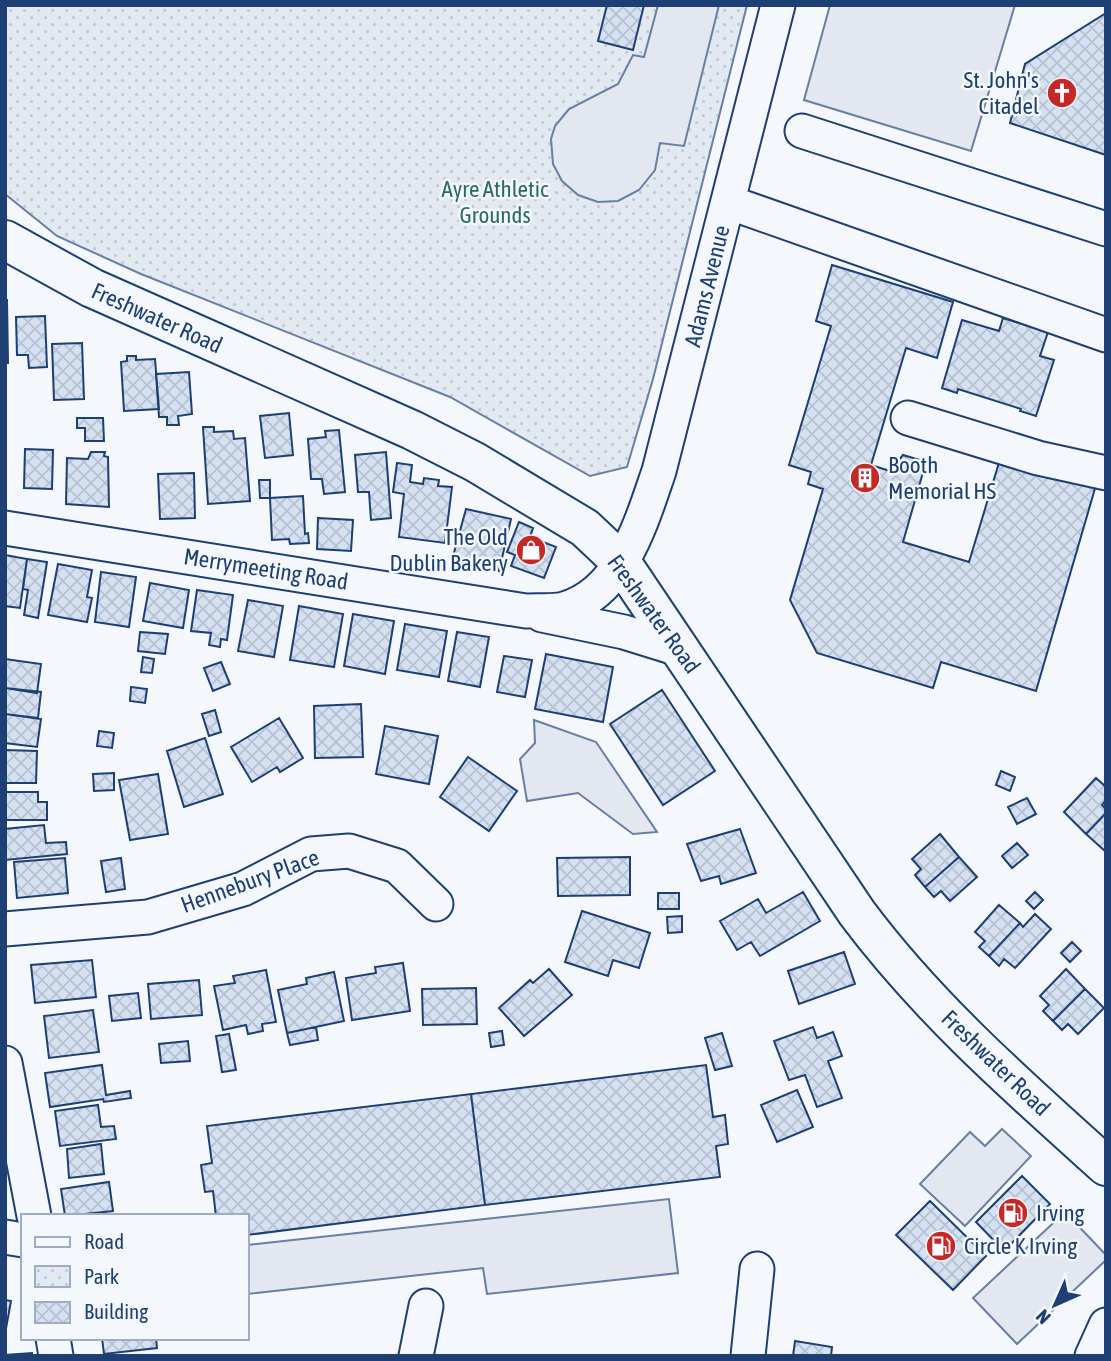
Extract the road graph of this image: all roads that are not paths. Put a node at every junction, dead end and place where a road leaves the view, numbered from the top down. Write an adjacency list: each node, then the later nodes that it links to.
1 (778, 5): 3 (street, Adams Avenue)
2 (802, 131): 4 (street)
3 (728, 202): 6 (street); 10 (street, Adams Avenue)
4 (1106, 229)
5 (5, 240): 10 (main road, Freshwater Road)
6 (1106, 335)
7 (908, 418): 8 (street)
8 (1106, 473)
9 (5, 528): 11 (street, Merrymeeting Road)
10 (621, 562): 11 (street, Merrymeeting Road); 12 (main road, Freshwater Road)
11 (526, 611): 12 (street, Merrymeeting Road)
12 (682, 650): 16 (main road, Freshwater Road)
13 (436, 904): 14 (street, Hennebury Place)
14 (5, 929)
15 (5, 1063): 17 (street)
16 (1106, 1166)
17 (34, 1214)
18 (757, 1269): 22 (street)
19 (426, 1306): 21 (street)
20 (1106, 1325): 23 (street)
21 (416, 1356)
22 (748, 1356)
23 (1091, 1356)

